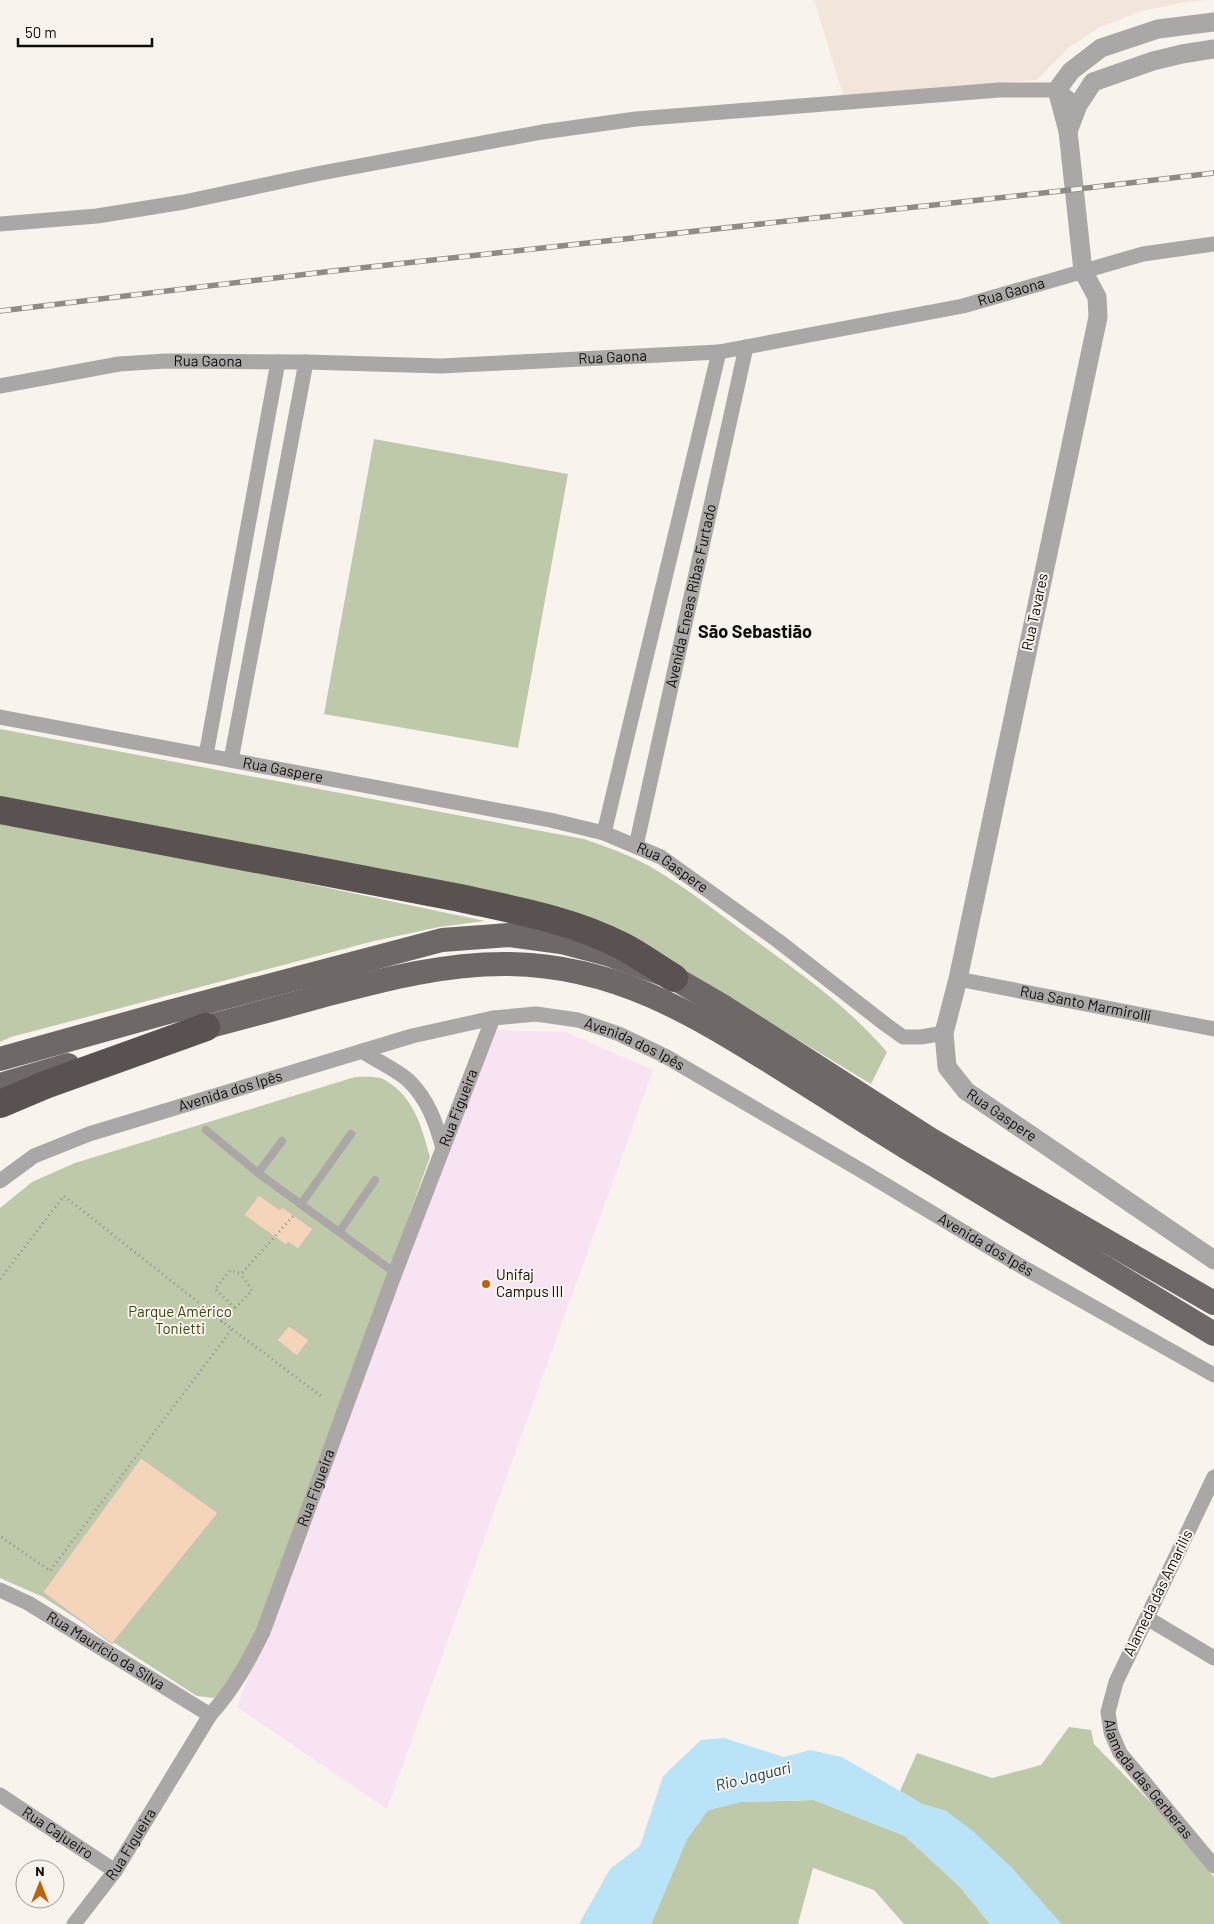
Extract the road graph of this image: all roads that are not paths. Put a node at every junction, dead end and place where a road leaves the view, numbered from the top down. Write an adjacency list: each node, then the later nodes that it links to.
1 (1214, 22): 3 (street)
2 (1214, 49): 4 (street)
3 (1057, 90): 4 (street); 5 (street, Rua Tavares); 6 (street)
4 (1078, 105): 5 (street)
5 (1068, 132): 8 (street, Rua Tavares)
6 (0, 224)
7 (1214, 244): 8 (street, Rua Gaona)
8 (1083, 271): 9 (street, Rua Gaona); 21 (street, Rua Tavares)
9 (746, 347): 10 (street, Rua Gaona); 19 (street, Avenida Eneas Ribas Furtado)
10 (719, 352): 12 (street, Rua Gaona); 18 (street, Avenida Eneas Ribas Furtado)
11 (278, 362): 12 (street, Rua Gaona); 13 (street, Rua Gaona); 15 (street)
12 (306, 362): 16 (street)
13 (0, 386)
14 (0, 717): 15 (street, Rua Gaspere)
15 (206, 755): 16 (street, Rua Gaspere)
16 (231, 760): 18 (street, Rua Gaspere)
17 (0, 810): 20 (highway)
18 (604, 833): 19 (street, Rua Gaspere)
19 (636, 846): 25 (street, Rua Gaspere)
20 (674, 978): 27 (main road); 41 (main road)
21 (958, 979): 24 (street, Rua Santo Marmirolli); 25 (street, Rua Tavares)
22 (493, 1018): 26 (street, Avenida dos Ipês); 33 (street, Rua Figueira); 43 (street, Avenida dos Ipês)
23 (206, 1027): 28 (main road); 29 (highway); 42 (main road)
24 (1214, 1029)
25 (944, 1033): 39 (street, Rua Gaspere)
26 (362, 1051): 33 (street); 36 (street, Avenida dos Ipês)
27 (0, 1059)
28 (0, 1085)
29 (0, 1104)
30 (206, 1130): 34 (lane)
31 (351, 1134): 37 (lane)
32 (282, 1141): 34 (lane)
33 (443, 1148): 40 (street, Rua Figueira)
34 (258, 1173): 37 (lane)
35 (375, 1180): 38 (lane)
36 (0, 1181)
37 (303, 1205): 38 (lane)
38 (340, 1232): 40 (lane)
39 (1214, 1260)
40 (395, 1272): 49 (street, Rua Figueira)
41 (1214, 1303)
42 (1214, 1334)
43 (1214, 1376)
44 (1214, 1477): 46 (street, Alameda das Amarilis)
45 (0, 1590): 49 (street, Rua Maurício da Silva)
46 (1147, 1618): 47 (street); 48 (street, Alameda das Amarilis)
47 (1214, 1658)
48 (1108, 1712): 51 (street, Alameda das Gerberas)
49 (210, 1715): 52 (street, Rua Figueira)
50 (0, 1795): 52 (street, Rua Cajueiro)
51 (1214, 1866)
52 (115, 1871): 53 (street, Rua Figueira)
53 (74, 1924)

